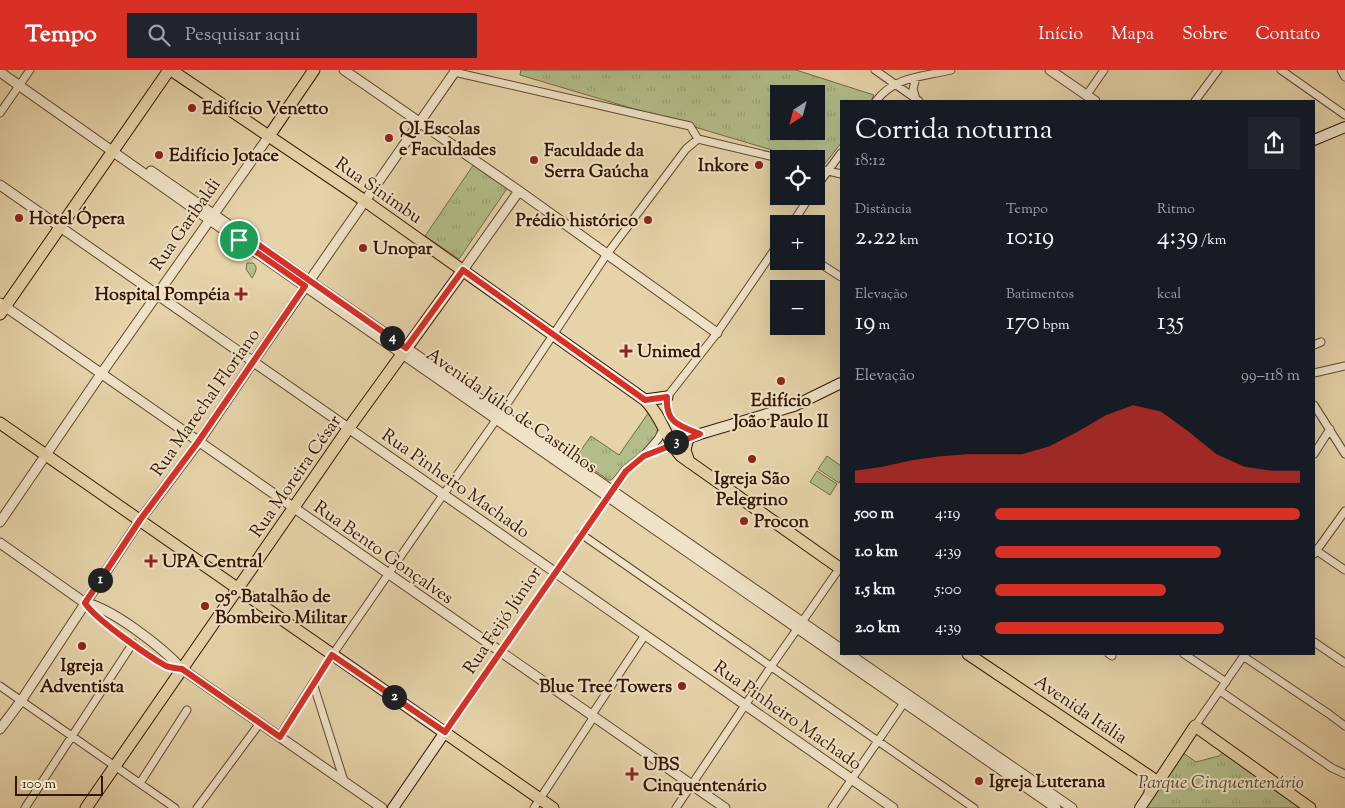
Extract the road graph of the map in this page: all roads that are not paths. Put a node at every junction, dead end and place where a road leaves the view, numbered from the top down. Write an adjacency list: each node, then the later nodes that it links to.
1 (5, 70): 17 (street, Avenida Júlio de Castilhos)
2 (30, 70): 17 (street)
3 (170, 70): 28 (main road, Rua Sinimbu); 31 (main road)
4 (314, 70): 28 (main road, Rua Garibaldi)
5 (344, 70): 26 (street)
6 (875, 70): 18 (street)
7 (951, 70): 16 (street)
8 (1050, 70): 19 (street)
9 (1104, 70): 19 (street)
10 (1218, 70): 23 (street)
11 (1281, 70): 25 (street)
12 (1341, 70): 15 (street)
13 (455, 71): 26 (street, Rua Marechal Floriano); 29 (street)
14 (0, 72): 17 (street, Avenida Júlio de Castilhos)
15 (1345, 77)
16 (916, 78): 18 (street); 21 (street)
17 (21, 83): 24 (street); 31 (street, Avenida Júlio de Castilhos)
18 (894, 84): 20 (street); 21 (street)
19 (1086, 96): 22 (street)
20 (877, 100)
21 (917, 100)
22 (1092, 100)
23 (1196, 100)
24 (0, 113)
25 (1345, 116)
26 (420, 122): 38 (street); 39 (street, Rua Marechal Floriano)
27 (1345, 128): 30 (main road)
28 (269, 136): 39 (main road, Rua Sinimbu); 40 (street, Rua Garibaldi)
29 (698, 139): 33 (street); 42 (street)
30 (1315, 140)
31 (114, 148): 40 (street, Avenida Júlio de Castilhos); 41 (main road)
32 (840, 154): 34 (street)
33 (770, 156)
34 (827, 172): 35 (street); 36 (street)
35 (840, 174)
36 (825, 175)
37 (0, 186): 41 (street, Rua Pinheiro Machado)
38 (519, 191): 42 (street); 45 (street, Rua Moreira César)
39 (364, 201): 45 (main road, Rua Sinimbu); 47 (street, Rua Marechal Floriano)
40 (211, 217): 47 (street, Avenida Júlio de Castilhos); 48 (street, Rua Garibaldi)
41 (61, 227): 48 (street, Rua Pinheiro Machado); 49 (main road)
42 (607, 254): 50 (street); 51 (street)
43 (770, 257): 50 (street)
44 (825, 267): 46 (street)
45 (463, 270): 51 (main road, Rua Sinimbu); 54 (main road, Rua Moreira César)
46 (840, 276)
47 (308, 284): 54 (street, Avenida Júlio de Castilhos); 55 (street, Rua Marechal Floriano)
48 (156, 295): 55 (street, Rua Pinheiro Machado); 58 (street, Rua Garibaldi)
49 (2, 308): 58 (street, Rua Bento Gonçalves)
50 (717, 333): 60 (street)
51 (554, 335): 61 (main road, Rua Sinimbu); 63 (street)
52 (1322, 342): 53 (street)
53 (1315, 345)
54 (404, 350): 63 (street, Avenida Júlio de Castilhos); 66 (main road, Rua Moreira César)
55 (252, 362): 66 (street, Rua Pinheiro Machado); 70 (street, Rua Marechal Floriano)
56 (1345, 366): 57 (street)
57 (1315, 373)
58 (101, 374): 70 (street, Rua Bento Gonçalves); 74 (street, Rua Garibaldi)
59 (840, 383): 68 (main road)
60 (667, 397): 61 (main road); 68 (street)
61 (645, 400): 65 (main road, Rua Sinimbu)
62 (1315, 406): 67 (street)
63 (499, 416): 77 (street, Avenida Júlio de Castilhos); 78 (street)
64 (0, 423): 74 (main road)
65 (664, 428): 71 (main road, Rua Sinimbu); 75 (street, Rua Feijó Júnior)
66 (348, 429): 78 (street, Rua Pinheiro Machado); 79 (main road, Rua Moreira César)
67 (1330, 429): 72 (street); 73 (street)
68 (700, 434): 69 (main road)
69 (688, 438): 71 (main road); 76 (main road)
70 (198, 442): 79 (street, Rua Bento Gonçalves); 81 (street, Rua Marechal Floriano)
71 (672, 444): 75 (street, Rua Feijó Júnior); 76 (main road)
72 (1315, 452)
73 (1345, 454)
74 (46, 455): 81 (main road); 82 (street, Rua Garibaldi)
75 (644, 456): 77 (street, Rua Feijó Júnior)
76 (689, 462): 86 (main road)
77 (610, 493): 83 (street, Rua Feijó Júnior); 93 (street, Avenida Júlio de Castilhos)
78 (443, 495): 89 (street, Rua Pinheiro Machado); 90 (street)
79 (293, 508): 90 (street, Rua Bento Gonçalves); 91 (main road, Rua Moreira César)
80 (1345, 511): 85 (street)
81 (140, 520): 91 (main road); 92 (street, Rua Marechal Floriano)
82 (0, 522)
83 (581, 534): 89 (street, Rua Feijó Júnior); 107 (street)
84 (0, 543): 92 (street)
85 (1315, 551): 88 (street)
86 (840, 566)
87 (840, 568): 93 (street)
88 (1345, 570)
89 (554, 572): 94 (street, Rua Pinheiro Machado); 99 (street, Rua Feijó Júnior)
90 (388, 574): 99 (street, Rua Bento Gonçalves); 101 (street)
91 (238, 589): 101 (main road); 108 (main road, Rua Moreira César)
92 (85, 603): 96 (street); 108 (street); 114 (street, Rua Marechal Floriano)
93 (800, 625): 95 (street, Avenida Júlio de Castilhos); 107 (street)
94 (645, 635): 115 (street, Rua Pinheiro Machado); 117 (street)
95 (824, 642): 98 (street, Avenida Júlio de Castilhos); 100 (street, Avenida Júlio de Castilhos)
96 (133, 643): 108 (street); 123 (street)
97 (1315, 643): 106 (street)
98 (840, 648)
99 (500, 652): 117 (street, Rua Bento Gonçalves); 122 (street, Rua Feijó Júnior)
100 (840, 652)
101 (332, 655): 110 (street); 122 (main road)
102 (969, 655): 129 (main road, Avenida Itália)
103 (1186, 655): 109 (street)
104 (1244, 655): 109 (street); 120 (street)
105 (848, 657): 113 (street, Avenida Júlio de Castilhos)
106 (1345, 663)
107 (772, 665): 115 (street); 125 (street)
108 (182, 669): 118 (street); 126 (main road, Rua Moreira César)
109 (1226, 682): 112 (street)
110 (313, 683): 124 (street); 130 (street)
111 (0, 686): 114 (street)
112 (1220, 691): 119 (street); 127 (street)
113 (907, 699): 125 (street); 135 (street, Avenida Júlio de Castilhos)
114 (21, 701): 121 (street, Rua Marechal Floriano); 123 (street)
115 (746, 706): 128 (street, Rua Pinheiro Machado); 132 (street)
116 (187, 710): 131 (street)
117 (592, 717): 132 (street, Rua Bento Gonçalves); 134 (street)
118 (260, 723): 124 (street); 139 (street)
119 (1195, 726): 129 (main road); 150 (main road)
120 (1345, 726)
121 (0, 729)
122 (445, 732): 134 (main road); 141 (main road, Rua Feijó Júnior)
123 (73, 737): 126 (street); 136 (street)
124 (280, 737): 130 (street)
125 (878, 740): 128 (street); 147 (street)
126 (115, 766): 131 (street); 137 (main road, Rua Moreira César)
127 (1343, 773)
128 (852, 779): 145 (street); 146 (street, Rua Pinheiro Machado)
129 (1154, 779): 133 (main road)
130 (344, 780): 140 (street)
131 (140, 783): 138 (street)
132 (692, 786): 143 (street); 144 (street, Rua Bento Gonçalves)
133 (1150, 792): 149 (main road)
134 (537, 804): 142 (main road)
135 (1059, 806): 148 (street, Avenida Júlio de Castilhos)
136 (25, 808)
137 (86, 808)
138 (175, 808)
139 (197, 808)
140 (382, 808)
141 (393, 808)
142 (553, 808)
143 (676, 808)
144 (725, 808)
145 (832, 808)
146 (893, 808)
147 (974, 808)
148 (1072, 808)
149 (1140, 808)
150 (1310, 808)

